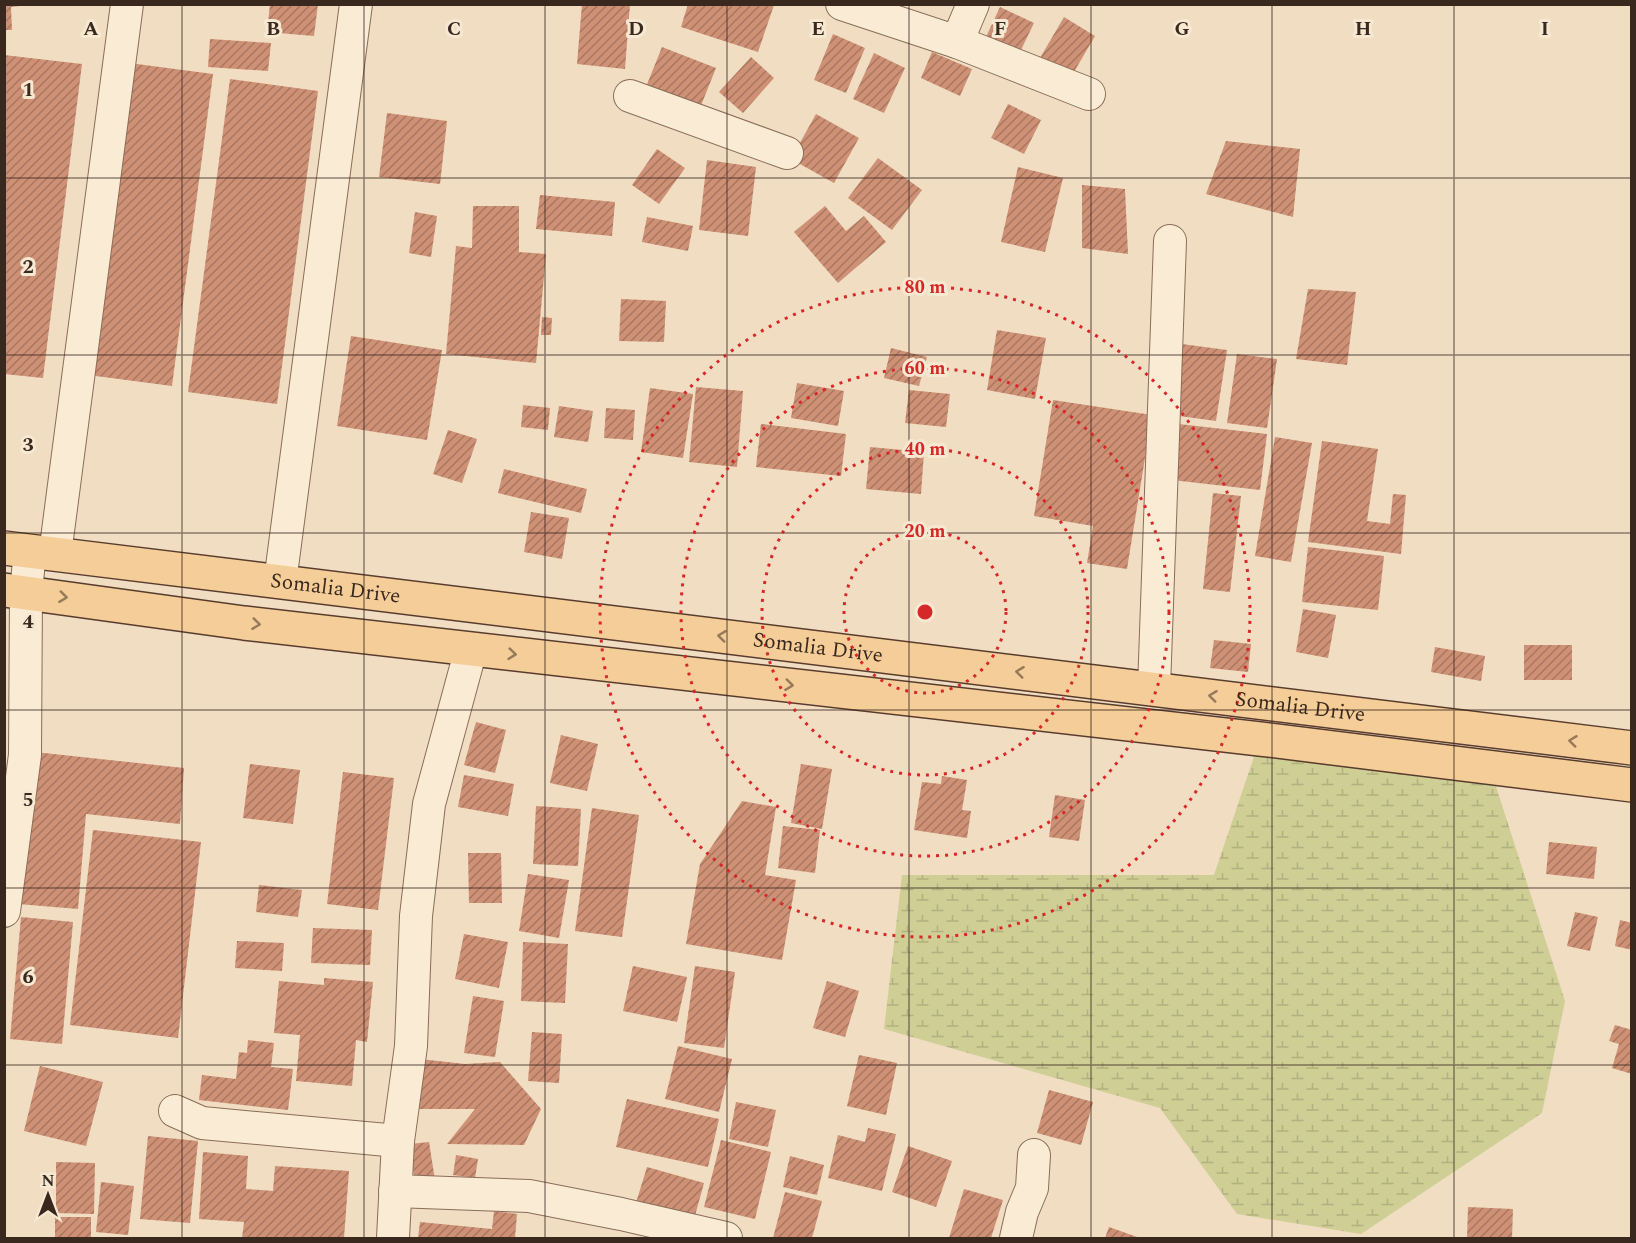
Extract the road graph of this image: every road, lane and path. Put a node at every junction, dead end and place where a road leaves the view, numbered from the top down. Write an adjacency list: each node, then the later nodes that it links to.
1 (127, 4): 10 (street)
2 (357, 4): 11 (street)
3 (842, 4): 5 (street)
4 (973, 4): 5 (street)
5 (957, 42): 6 (street)
6 (1089, 94)
7 (630, 96): 8 (street)
8 (787, 153)
9 (1170, 241): 14 (street)
10 (30, 551): 11 (main road, Somalia Drive); 12 (street)
11 (280, 582): 14 (main road, Somalia Drive, one-way to 11)
12 (15, 591): 13 (main road, Somalia Drive, one-way to 13); 17 (street)
13 (471, 649): 16 (main road, Somalia Drive, one-way to 16); 19 (street)
14 (1154, 688): 15 (main road, Somalia Drive, one-way to 14)
15 (1632, 748)
16 (1632, 785)
17 (4, 911)
18 (175, 1111): 19 (street)
19 (398, 1141): 21 (street)
20 (1034, 1155): 24 (street)
21 (395, 1191): 22 (street); 23 (street)
22 (393, 1239)
23 (726, 1239)
24 (1017, 1239)

